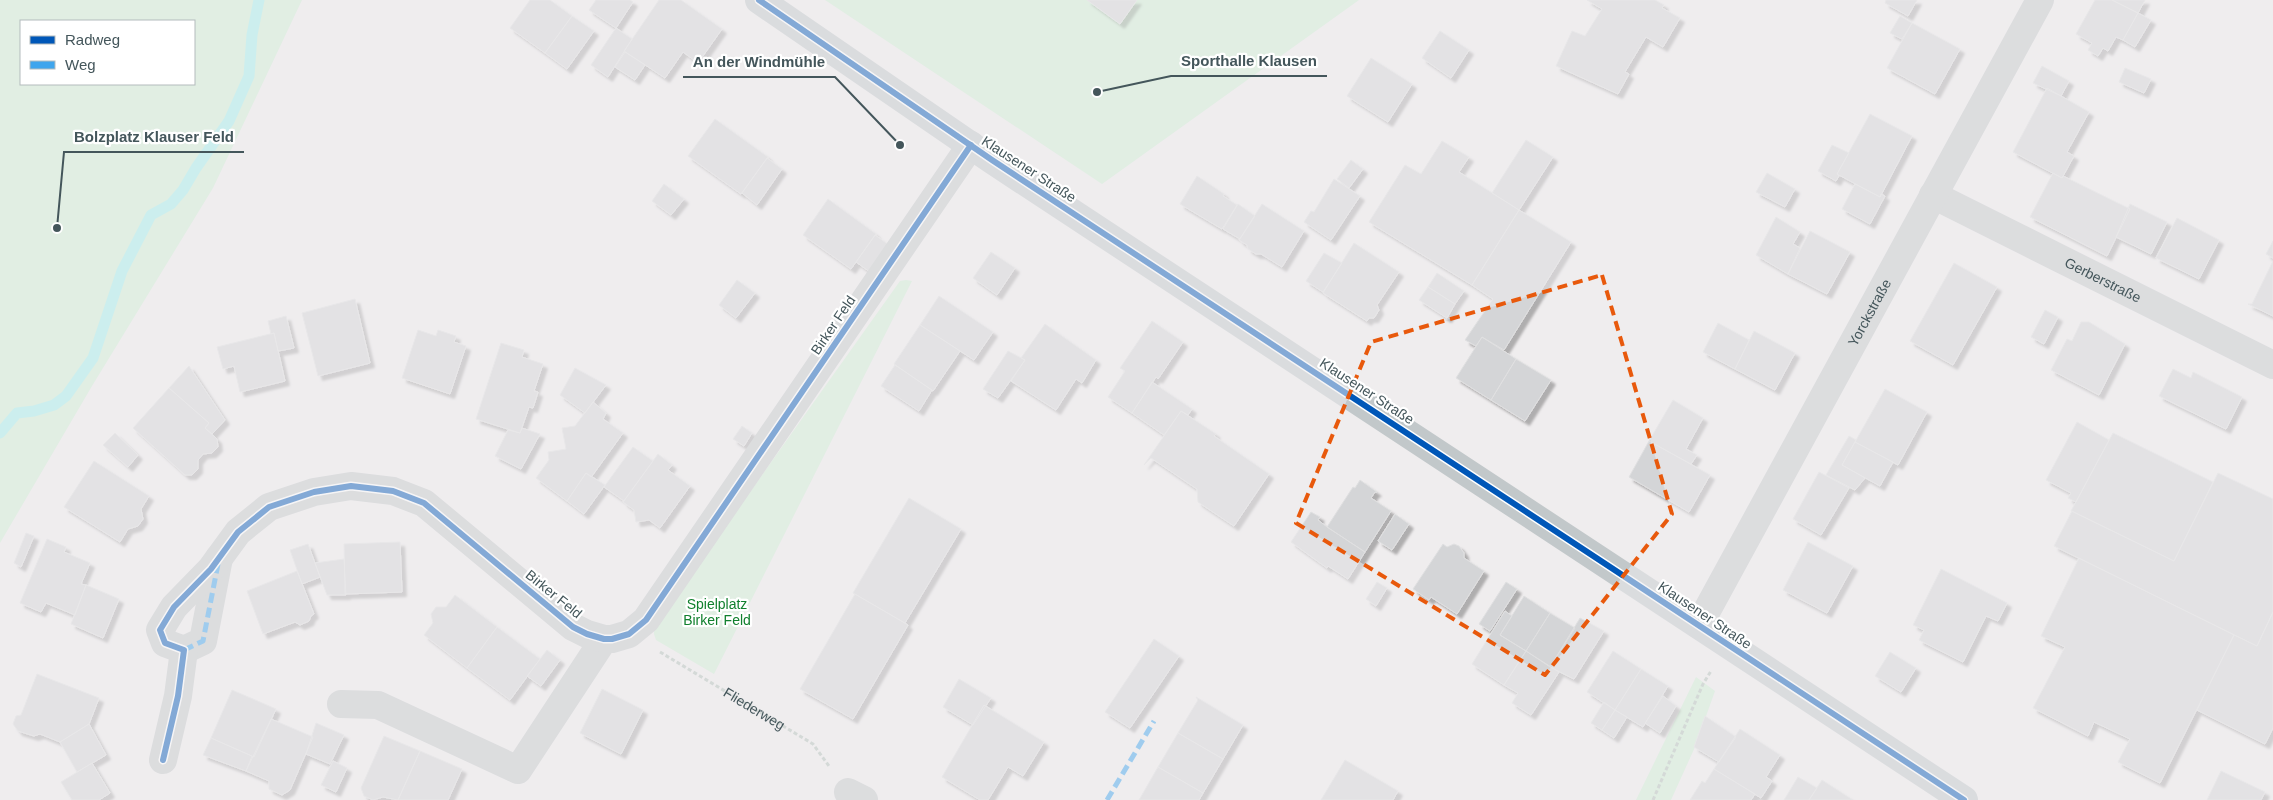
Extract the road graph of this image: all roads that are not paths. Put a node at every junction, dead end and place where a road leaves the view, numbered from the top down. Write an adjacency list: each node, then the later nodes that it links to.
1 (759, 0): 3 (main road, Klausener Straße)
2 (2040, 0): 4 (street, Yorckstraße)
3 (971, 145): 7 (main road, Klausener Straße); 8 (street, Birker Feld)
4 (1933, 195): 5 (street, Gerberstraße); 7 (street, Yorckstraße)
5 (2273, 365)
6 (220, 557): 8 (street, Birker Feld); 9 (street, Birker Feld); 9 (street, Birker Feld)
7 (1699, 625): 12 (main road, Klausener Straße)
8 (617, 637): 10 (street)
9 (184, 650): 11 (street)
10 (341, 704)
11 (163, 760)
12 (1964, 800)

